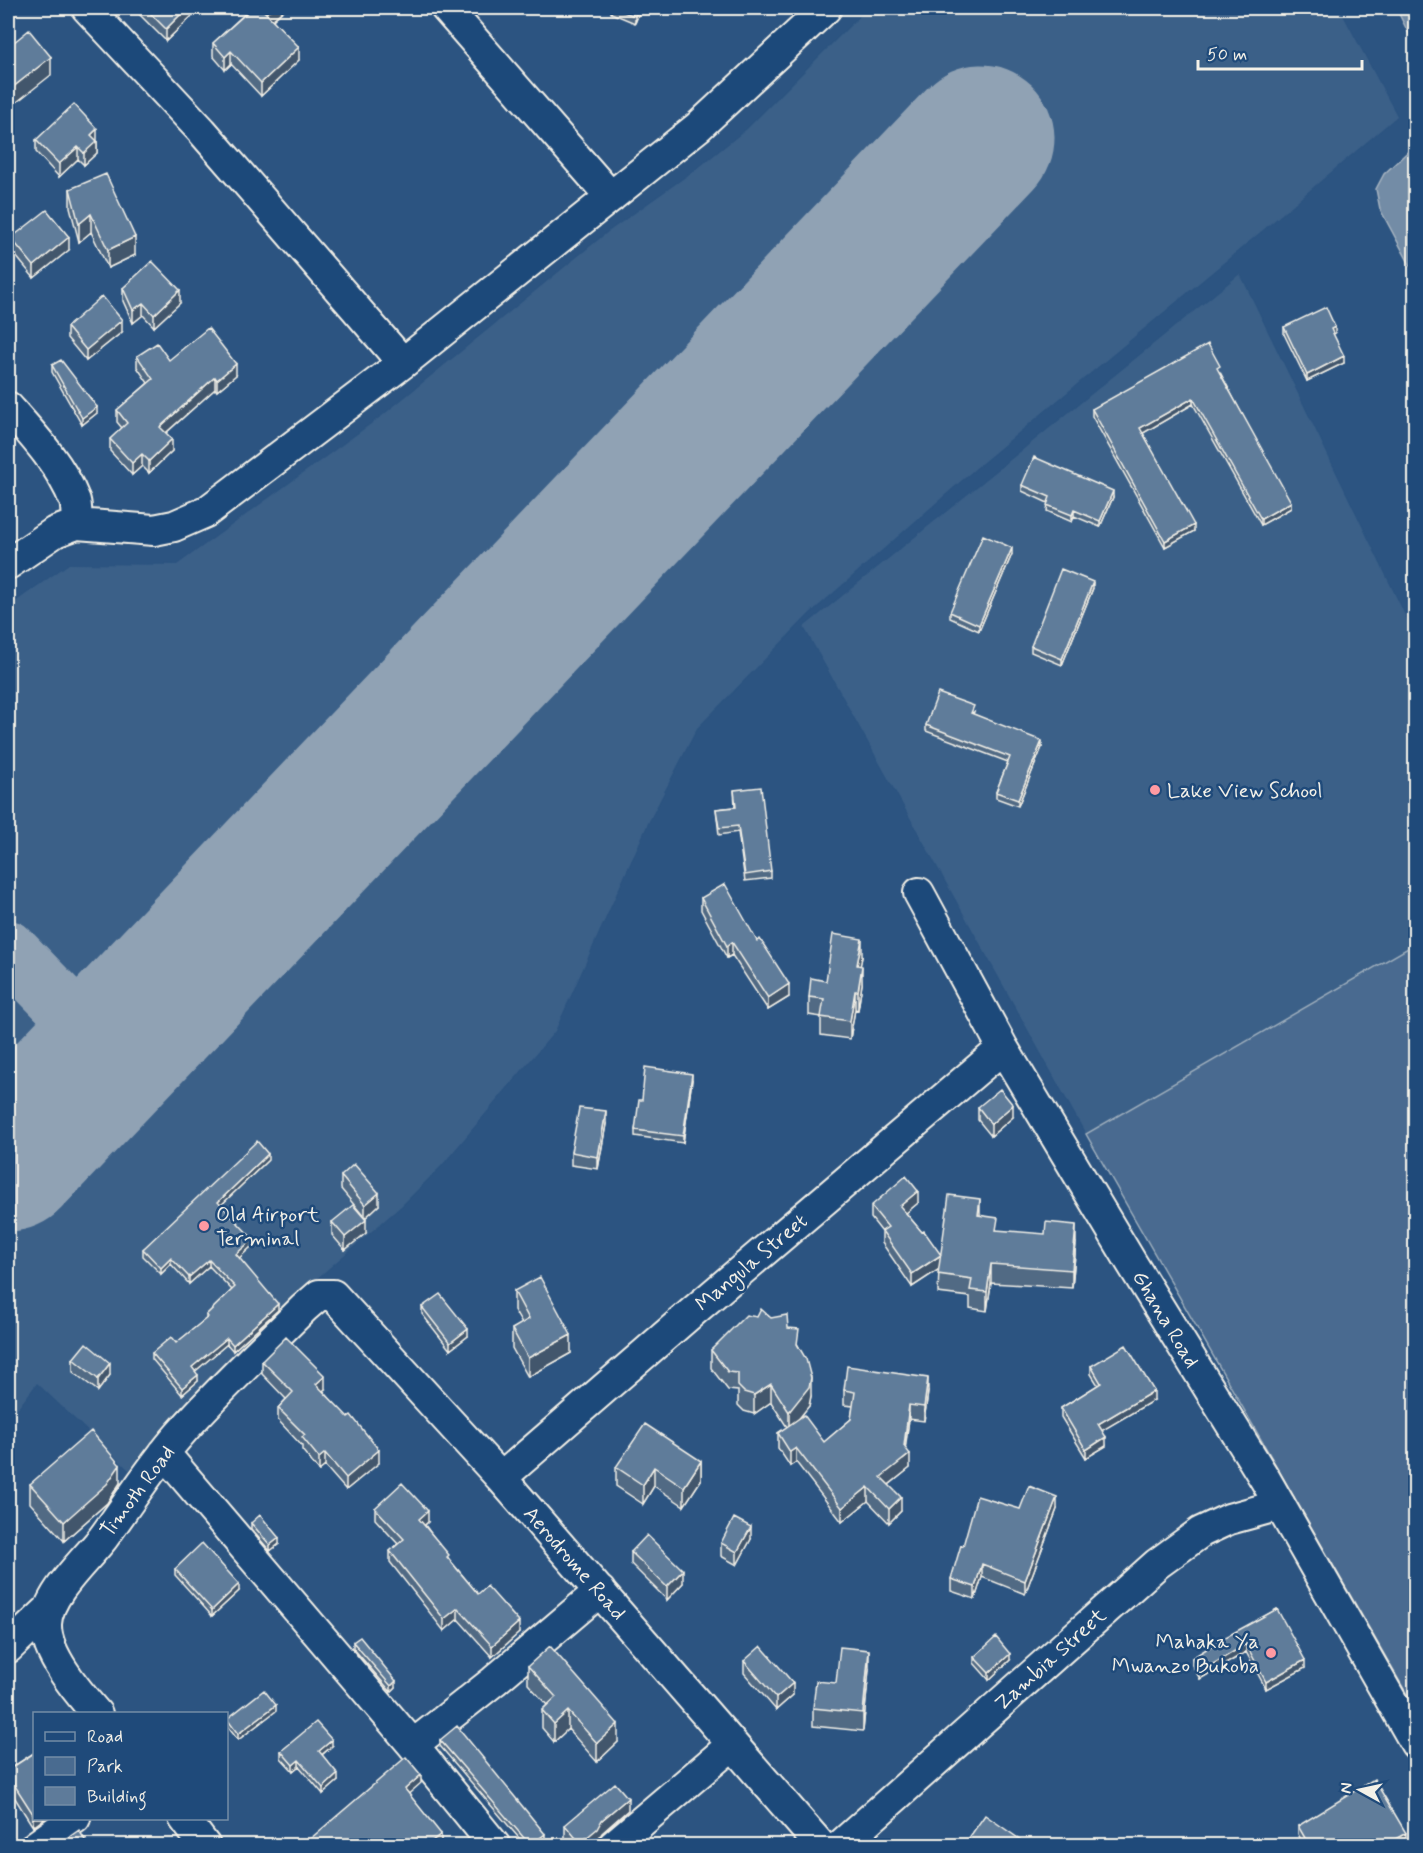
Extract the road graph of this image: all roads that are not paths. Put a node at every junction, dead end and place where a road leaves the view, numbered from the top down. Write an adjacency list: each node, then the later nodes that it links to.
1 (87, 8): 6 (street)
2 (446, 8): 5 (street)
3 (826, 8): 4 (street)
4 (799, 19): 5 (street)
5 (610, 197): 6 (street)
6 (403, 363): 8 (street)
7 (8, 407): 8 (street)
8 (77, 524): 9 (street)
9 (8, 564)
10 (919, 893): 11 (street, Ghana Road)
11 (1003, 1048): 14 (street, Mangula Street); 15 (street, Ghana Road)
12 (319, 1295): 13 (street, Timoth Road); 14 (street, Aerodrome Road)
13 (164, 1453): 17 (street, Timoth Road); 22 (street)
14 (501, 1478): 16 (street, Aerodrome Road)
15 (1280, 1505): 21 (street, Ghana Road); 30 (street, Zambia Street)
16 (600, 1591): 20 (street, Aerodrome Road); 22 (street)
17 (48, 1610): 18 (street, Timoth Road); 19 (street)
18 (8, 1648)
19 (96, 1712)
20 (732, 1744): 28 (street); 29 (street, Aerodrome Road)
21 (1416, 1744)
22 (413, 1745): 27 (street)
23 (72, 1820): 25 (street)
24 (186, 1820): 26 (street)
25 (36, 1845)
26 (205, 1845)
27 (495, 1845)
28 (613, 1845)
29 (821, 1845)
30 (840, 1845)

